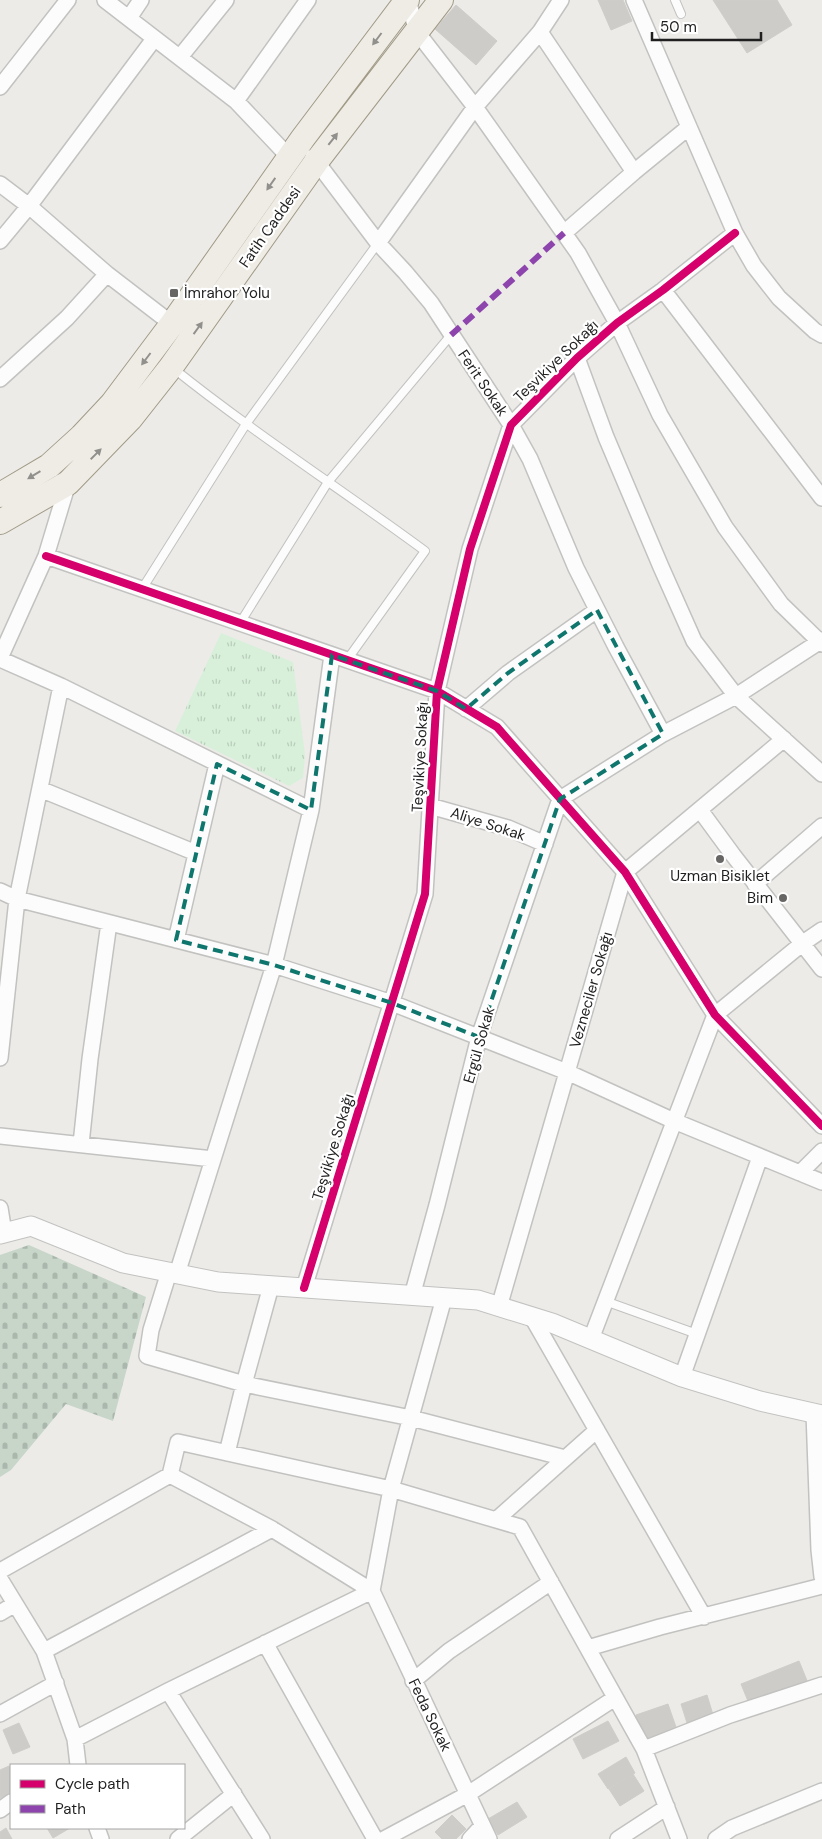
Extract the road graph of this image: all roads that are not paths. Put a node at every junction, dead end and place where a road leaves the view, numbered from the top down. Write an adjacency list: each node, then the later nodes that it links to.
1 (68, 0): 17 (street)
2 (105, 0): 12 (street)
3 (141, 0): 12 (street)
4 (226, 0): 16 (street)
5 (308, 0): 18 (street)
6 (407, 0): 13 (street); 21 (main road, one-way to 21)
7 (441, 0): 13 (main road, Fatih Caddesi)
8 (562, 0): 14 (street)
9 (634, 0): 20 (street)
10 (675, 0): 11 (lane)
11 (681, 14)
12 (129, 18): 15 (street)
13 (417, 32): 19 (street); 23 (main road, Fatih Caddesi, one-way to 13)
14 (540, 32): 19 (street); 24 (street)
15 (154, 39): 16 (street); 26 (street)
16 (180, 57): 18 (street)
17 (0, 87)
18 (236, 101): 22 (street)
19 (475, 107): 27 (street); 31 (street)
20 (689, 127): 24 (street); 28 (street)
21 (302, 138): 22 (main road); 23 (street, Ferit Sokak)
22 (290, 158): 29 (main road, one-way to 29)
23 (316, 162): 31 (street, Ferit Sokak); 32 (main road, Fatih Caddesi)
24 (634, 172): 27 (street)
25 (0, 184): 26 (street)
26 (29, 206): 30 (street); 33 (street)
27 (564, 233): 35 (street)
28 (735, 234): 34 (street, Teşvikiye Sokağı); 38 (street)
29 (233, 238): 32 (main road); 36 (main road)
30 (0, 241)
31 (378, 243): 37 (street, Ferit Sokak); 42 (lane)
32 (253, 252): 40 (main road, Fatih Caddesi, one-way to 32)
33 (107, 274): 36 (street); 41 (street)
34 (664, 290): 35 (street, Teşvikiye Sokağı); 47 (street)
35 (617, 323): 39 (street, Teşvikiye Sokağı); 53 (street)
36 (172, 324): 46 (main road, one-way to 46)
37 (452, 335): 43 (street, Ferit Sokak); 44 (lane)
38 (822, 335)
39 (577, 358): 43 (street, Teşvikiye Sokağı); 59 (street)
40 (171, 367): 42 (lane); 45 (main road, Fatih Caddesi, one-way to 40)
41 (0, 379)
42 (246, 424): 44 (lane); 50 (lane)
43 (511, 425): 51 (street, Ferit Sokak); 58 (street, Teşvikiye Sokağı)
44 (328, 482): 52 (lane); 56 (lane)
45 (68, 483): 48 (main road, Fatih Caddesi); 49 (street)
46 (0, 495)
47 (822, 498)
48 (0, 522)
49 (46, 556): 50 (street); 55 (street)
50 (142, 589): 52 (street)
51 (597, 610): 60 (street); 61 (street, Ferit Sokak)
52 (240, 623): 54 (street)
53 (821, 642): 59 (street)
54 (332, 655): 56 (street); 68 (street)
55 (0, 659): 57 (street)
56 (347, 660): 58 (street)
57 (61, 686): 63 (street); 65 (street)
58 (437, 691): 60 (street); 67 (street, Teşvikiye Sokağı)
59 (736, 696): 61 (street); 62 (street)
60 (466, 709): 66 (street)
61 (663, 734): 66 (street)
62 (784, 739): 64 (street); 69 (street)
63 (217, 764): 68 (street); 72 (street)
64 (822, 774)
65 (40, 789): 72 (street); 76 (street)
66 (560, 799): 71 (street, Ergül Sokak); 73 (street)
67 (430, 806): 71 (street, Aliye Sokak); 83 (street, Teşvikiye Sokağı)
68 (311, 810): 81 (street)
69 (700, 810): 73 (street); 74 (street)
70 (822, 826): 74 (street)
71 (545, 844): 85 (street, Ergül Sokak)
72 (196, 853): 79 (street)
73 (625, 872): 84 (street); 87 (street, Vezneciler Sokağı)
74 (755, 884): 80 (street)
75 (0, 891): 76 (street)
76 (17, 899): 77 (street); 86 (street)
77 (109, 923): 79 (street); 91 (street)
78 (822, 930): 80 (street)
79 (176, 940): 81 (street)
80 (803, 943): 82 (street); 84 (street)
81 (274, 965): 83 (street); 94 (street)
82 (822, 969)
83 (392, 1002): 85 (street); 101 (street, Teşvikiye Sokağı)
84 (715, 1015): 88 (street); 89 (street)
85 (479, 1037): 87 (street); 102 (street, Ergül Sokak)
86 (0, 1058)
87 (567, 1072): 88 (street); 105 (street, Vezneciler Sokağı)
88 (674, 1121): 93 (street); 104 (street)
89 (822, 1126)
90 (0, 1136): 91 (street)
91 (81, 1144): 94 (street)
92 (822, 1151): 95 (street)
93 (760, 1157): 95 (street); 107 (street)
94 (213, 1159): 99 (street)
95 (800, 1173): 96 (street)
96 (822, 1182)
97 (0, 1208): 98 (street)
98 (2, 1233): 99 (street)
99 (173, 1273): 100 (street); 110 (street)
100 (271, 1286): 101 (street); 110 (street)
101 (304, 1288): 102 (street)
102 (412, 1296): 103 (street)
103 (444, 1298): 105 (street); 112 (street)
104 (606, 1301): 107 (lane); 108 (street)
105 (499, 1307): 106 (street)
106 (532, 1317): 108 (street); 113 (street)
107 (697, 1334): 109 (street)
108 (591, 1339): 109 (street)
109 (682, 1376): 111 (street)
110 (244, 1384): 112 (street); 114 (street)
111 (818, 1414): 121 (street)
112 (411, 1418): 115 (street); 117 (street)
113 (597, 1430): 115 (street); 128 (street)
114 (227, 1453): 116 (street); 117 (street)
115 (565, 1458): 118 (street)
116 (170, 1475): 119 (street); 120 (street)
117 (391, 1489): 118 (street); 125 (street)
118 (496, 1520): 123 (street)
119 (272, 1529): 125 (street); 131 (street)
120 (0, 1571)
121 (822, 1577)
122 (0, 1579): 126 (street)
123 (551, 1582): 130 (street); 132 (street)
124 (822, 1586): 128 (street)
125 (372, 1591): 129 (street); 132 (street, Feda Sokak)
126 (15, 1604): 127 (street); 131 (street)
127 (0, 1613)
128 (704, 1617): 130 (street)
129 (265, 1643): 135 (street); 148 (street)
130 (588, 1648): 136 (street)
131 (44, 1651): 133 (street)
132 (413, 1681): 143 (street, Feda Sokak)
133 (56, 1683): 137 (street); 138 (street)
134 (822, 1685): 139 (street)
135 (168, 1691): 138 (street); 142 (street)
136 (616, 1698): 139 (street); 143 (street)
137 (0, 1714)
138 (75, 1739): 140 (street)
139 (644, 1749): 144 (street)
140 (73, 1763)
141 (822, 1791): 153 (street)
142 (234, 1794): 146 (street); 147 (street)
143 (468, 1794): 145 (street, Feda Sokak); 149 (street)
144 (667, 1808): 151 (street); 152 (street)
145 (486, 1832): 150 (street)
146 (178, 1839)
147 (262, 1839)
148 (375, 1839)
149 (384, 1839)
150 (470, 1839)
151 (618, 1839)
152 (679, 1839)
153 (716, 1839)

